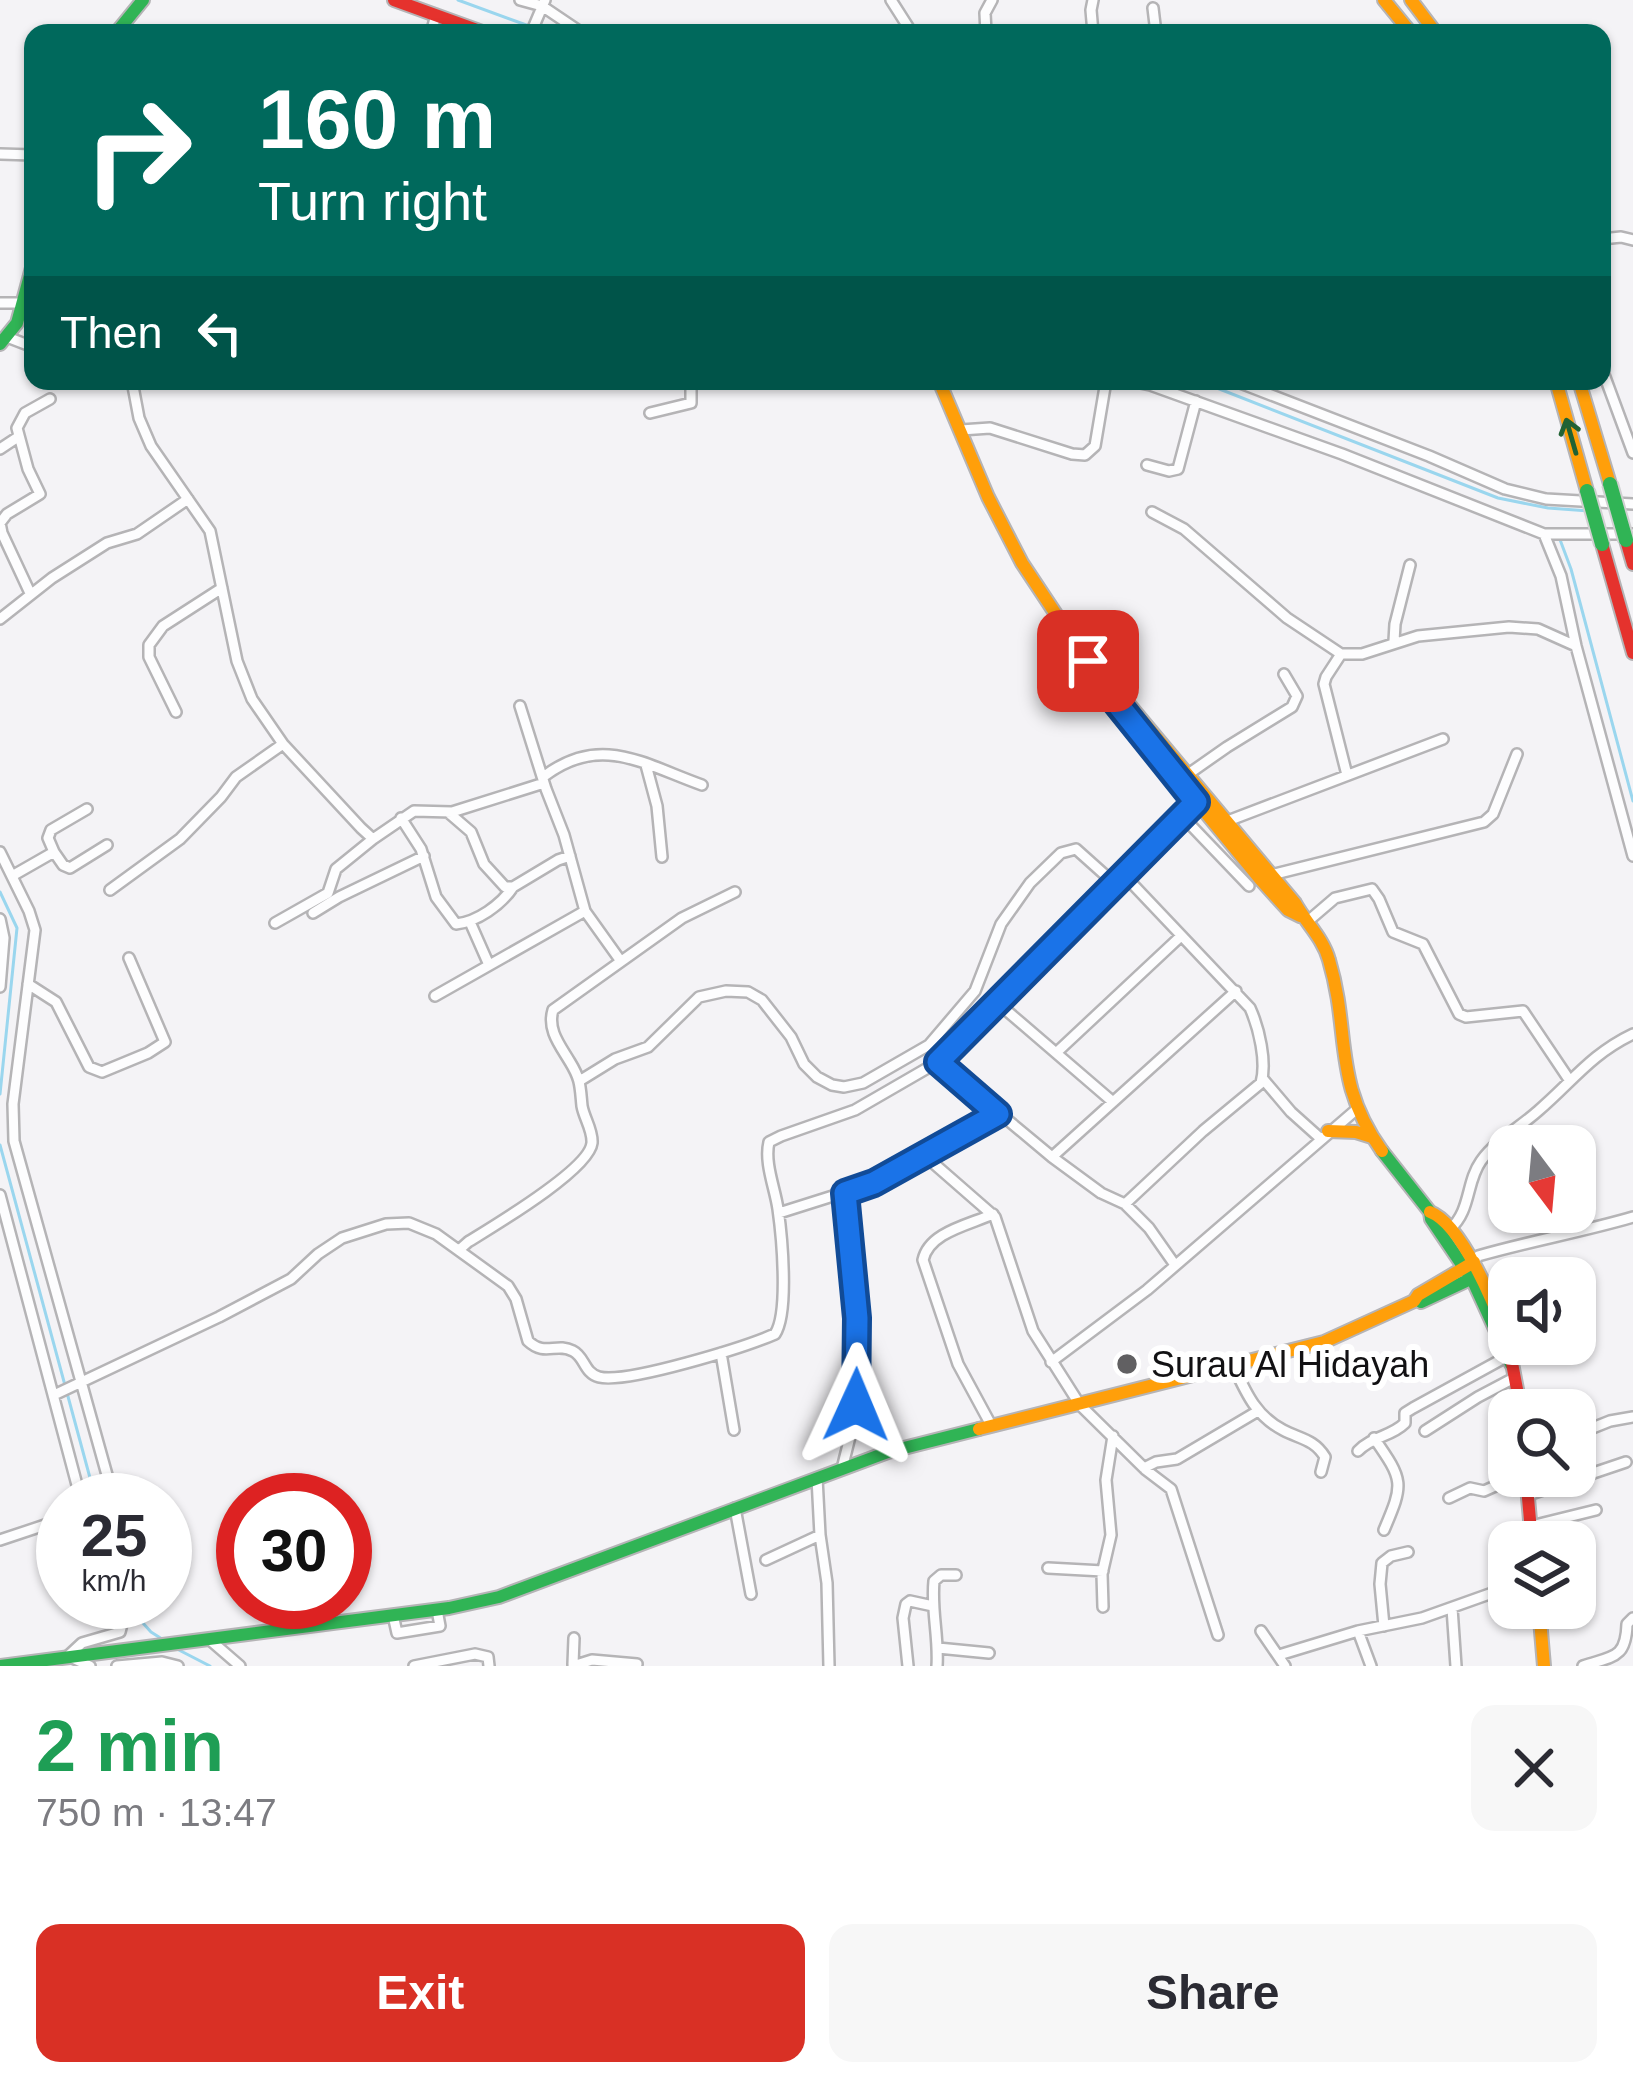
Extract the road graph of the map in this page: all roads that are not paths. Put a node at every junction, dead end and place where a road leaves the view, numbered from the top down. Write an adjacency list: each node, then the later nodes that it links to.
1 (143, 0): 9 (main road)
2 (394, 0): 8 (main road)
3 (520, 0): 6 (street)
4 (1384, 0): 14 (main road)
5 (1411, 0): 15 (main road)
6 (542, 7): 12 (street)
7 (1153, 8): 13 (street)
8 (436, 15): 10 (street); 11 (main road)
9 (122, 24)
10 (434, 24)
11 (460, 24)
12 (568, 24)
13 (1155, 24)
14 (1404, 24)
15 (1429, 24)
16 (0, 303): 17 (street)
17 (24, 303): 18 (main road)
18 (3, 340)
19 (133, 390): 36 (street)
20 (691, 390): 30 (street)
21 (943, 390): 31 (main road)
22 (1104, 390): 31 (street)
23 (1168, 390): 29 (street)
24 (1258, 390): 37 (street)
25 (1559, 390): 49 (main road, one-way to 25, bridge)
26 (1582, 390): 41 (main road, bridge)
27 (1610, 390): 34 (street)
28 (50, 399): 32 (street)
29 (1196, 401): 35 (street); 40 (street)
30 (650, 413)
31 (961, 430): 51 (main road)
32 (18, 437): 33 (street); 39 (street)
33 (0, 448)
34 (1633, 453)
35 (1148, 465)
36 (188, 499): 44 (street); 45 (street)
37 (1633, 504)
38 (1151, 512): 50 (street)
39 (1, 534): 45 (street)
40 (1544, 534): 41 (street); 48 (street)
41 (1630, 537): 42 (main road)
42 (1633, 564)
43 (1410, 565): 47 (street)
44 (222, 588): 54 (street); 56 (street)
45 (30, 593): 46 (street)
46 (0, 619)
47 (1394, 641): 48 (street); 50 (street)
48 (1576, 646): 74 (street)
49 (1633, 653)
50 (1341, 655): 59 (street)
51 (1088, 661): 62 (main road); 62 (main road)
52 (1284, 674): 62 (street)
53 (520, 706): 60 (street)
54 (176, 712)
55 (1443, 739): 59 (street)
56 (283, 744): 68 (street); 81 (street)
57 (1517, 754): 78 (street)
58 (646, 765): 60 (street); 61 (street); 75 (street)
59 (1347, 775): 67 (street)
60 (544, 780): 64 (street); 73 (street)
61 (702, 785)
62 (1197, 792): 65 (street); 67 (main road); 78 (main road)
63 (87, 809): 71 (street)
64 (448, 812): 66 (street); 80 (street)
65 (1182, 816): 76 (street); 78 (street)
66 (401, 818): 68 (street); 72 (street)
67 (1225, 822): 78 (main road)
68 (373, 839): 88 (street)
69 (107, 845): 71 (street)
70 (0, 852): 77 (street)
71 (54, 852): 77 (street)
72 (424, 856): 84 (street); 87 (street)
73 (570, 856): 80 (street); 83 (street)
74 (1633, 856)
75 (662, 857)
76 (1123, 874): 79 (street); 89 (street)
77 (12, 875): 94 (street)
78 (1260, 880): 86 (main road)
79 (1114, 883): 99 (street); 105 (street)
80 (513, 887): 87 (street)
81 (110, 890)
82 (735, 892): 92 (street)
83 (585, 911): 92 (street); 93 (street)
84 (313, 913)
85 (0, 919): 90 (street)
86 (1304, 919): 106 (street); 108 (main road)
87 (470, 922): 93 (street)
88 (275, 923)
89 (1181, 936): 96 (street); 102 (street)
90 (2, 949): 95 (street)
91 (129, 958): 97 (street)
92 (620, 960): 105 (street)
93 (489, 965): 98 (street)
94 (28, 984): 97 (street); 100 (street)
95 (0, 987)
96 (1236, 991): 104 (street); 107 (street)
97 (48, 995): 100 (street)
98 (435, 996)
99 (999, 1004): 102 (street); 103 (street)
100 (24, 1009): 134 (street)
101 (1633, 1034): 106 (street)
102 (1056, 1053): 107 (street)
103 (938, 1062): 109 (street); 118 (street)
104 (1263, 1079): 110 (street); 116 (street)
105 (581, 1080): 123 (street)
106 (1570, 1081): 121 (street)
107 (1113, 1102): 113 (street)
108 (1357, 1109): 110 (street); 111 (main road)
109 (998, 1114): 112 (street); 113 (street)
110 (1324, 1134): 111 (main road); 124 (street)
111 (1373, 1138): 117 (main road)
112 (924, 1155): 114 (street); 119 (street)
113 (1052, 1157): 116 (street)
114 (845, 1193): 118 (street); 149 (street)
115 (0, 1195): 136 (street)
116 (1125, 1204): 124 (street)
117 (1430, 1212): 121 (main road); 122 (main road)
118 (779, 1213): 129 (street)
119 (993, 1214): 130 (street); 140 (street)
120 (1633, 1216): 125 (street)
121 (1450, 1229): 125 (main road)
122 (1450, 1246): 125 (main road); 126 (main road)
123 (459, 1250): 129 (street); 134 (street)
124 (1175, 1264): 130 (street)
125 (1473, 1270): 126 (main road); 127 (main road); 128 (main road)
126 (1440, 1288): 128 (main road); 132 (main road)
127 (1488, 1298)
128 (1486, 1307): 133 (main road)
129 (721, 1353): 142 (street)
130 (1051, 1362): 137 (street)
131 (1511, 1365): 133 (main road)
132 (1234, 1367): 137 (main road); 138 (street)
133 (1512, 1372): 135 (main road); 143 (street); 145 (street)
134 (83, 1382): 136 (street); 153 (street)
135 (1516, 1389)
136 (54, 1395): 152 (street)
137 (1080, 1405): 140 (main road); 144 (street)
138 (1258, 1412): 148 (street); 150 (street)
139 (1633, 1417): 141 (street)
140 (991, 1425): 149 (main road)
141 (1596, 1427)
142 (734, 1430)
143 (1425, 1431)
144 (1113, 1436): 148 (street); 167 (street)
145 (1374, 1438): 146 (street); 161 (street)
146 (1358, 1451)
147 (1626, 1462): 151 (street)
148 (1144, 1468): 180 (street)
149 (842, 1469): 154 (main road)
150 (1321, 1472)
151 (1596, 1472)
152 (74, 1473)
153 (108, 1473)
154 (817, 1478): 157 (main road); 162 (street)
155 (1488, 1489): 156 (street)
156 (1450, 1498)
157 (735, 1508): 169 (street); 182 (main road)
158 (1596, 1510): 159 (street)
159 (1559, 1521)
160 (36, 1528): 163 (street)
161 (1384, 1530)
162 (820, 1534): 165 (street); 197 (street)
163 (0, 1540)
164 (1408, 1552): 175 (street)
165 (766, 1560)
166 (1048, 1568): 167 (street)
167 (1103, 1571): 172 (street)
168 (956, 1575): 171 (street)
169 (751, 1594)
170 (1488, 1595): 173 (street)
171 (933, 1606): 183 (street); 198 (street)
172 (1102, 1607)
173 (1452, 1608): 175 (street); 202 (street)
174 (1633, 1618): 204 (street)
175 (1384, 1626): 179 (street)
176 (121, 1629): 186 (street)
177 (1541, 1629): 203 (main road)
178 (1261, 1631): 185 (street)
179 (1358, 1631): 185 (street); 201 (street)
180 (1218, 1635)
181 (574, 1638): 189 (street)
182 (210, 1640): 186 (main road); 194 (street)
183 (938, 1648): 184 (street); 199 (street)
184 (989, 1653)
185 (1280, 1654): 200 (street)
186 (68, 1656): 190 (main road); 191 (street)
187 (147, 1664): 192 (street); 193 (street)
188 (638, 1664): 189 (street)
189 (573, 1665)
190 (0, 1666)
191 (90, 1666)
192 (117, 1666)
193 (178, 1666)
194 (240, 1666)
195 (414, 1666): 196 (street)
196 (489, 1666)
197 (829, 1666)
198 (908, 1666)
199 (937, 1666)
200 (1285, 1666)
201 (1371, 1666)
202 (1456, 1666)
203 (1544, 1666)
204 (1583, 1666)

